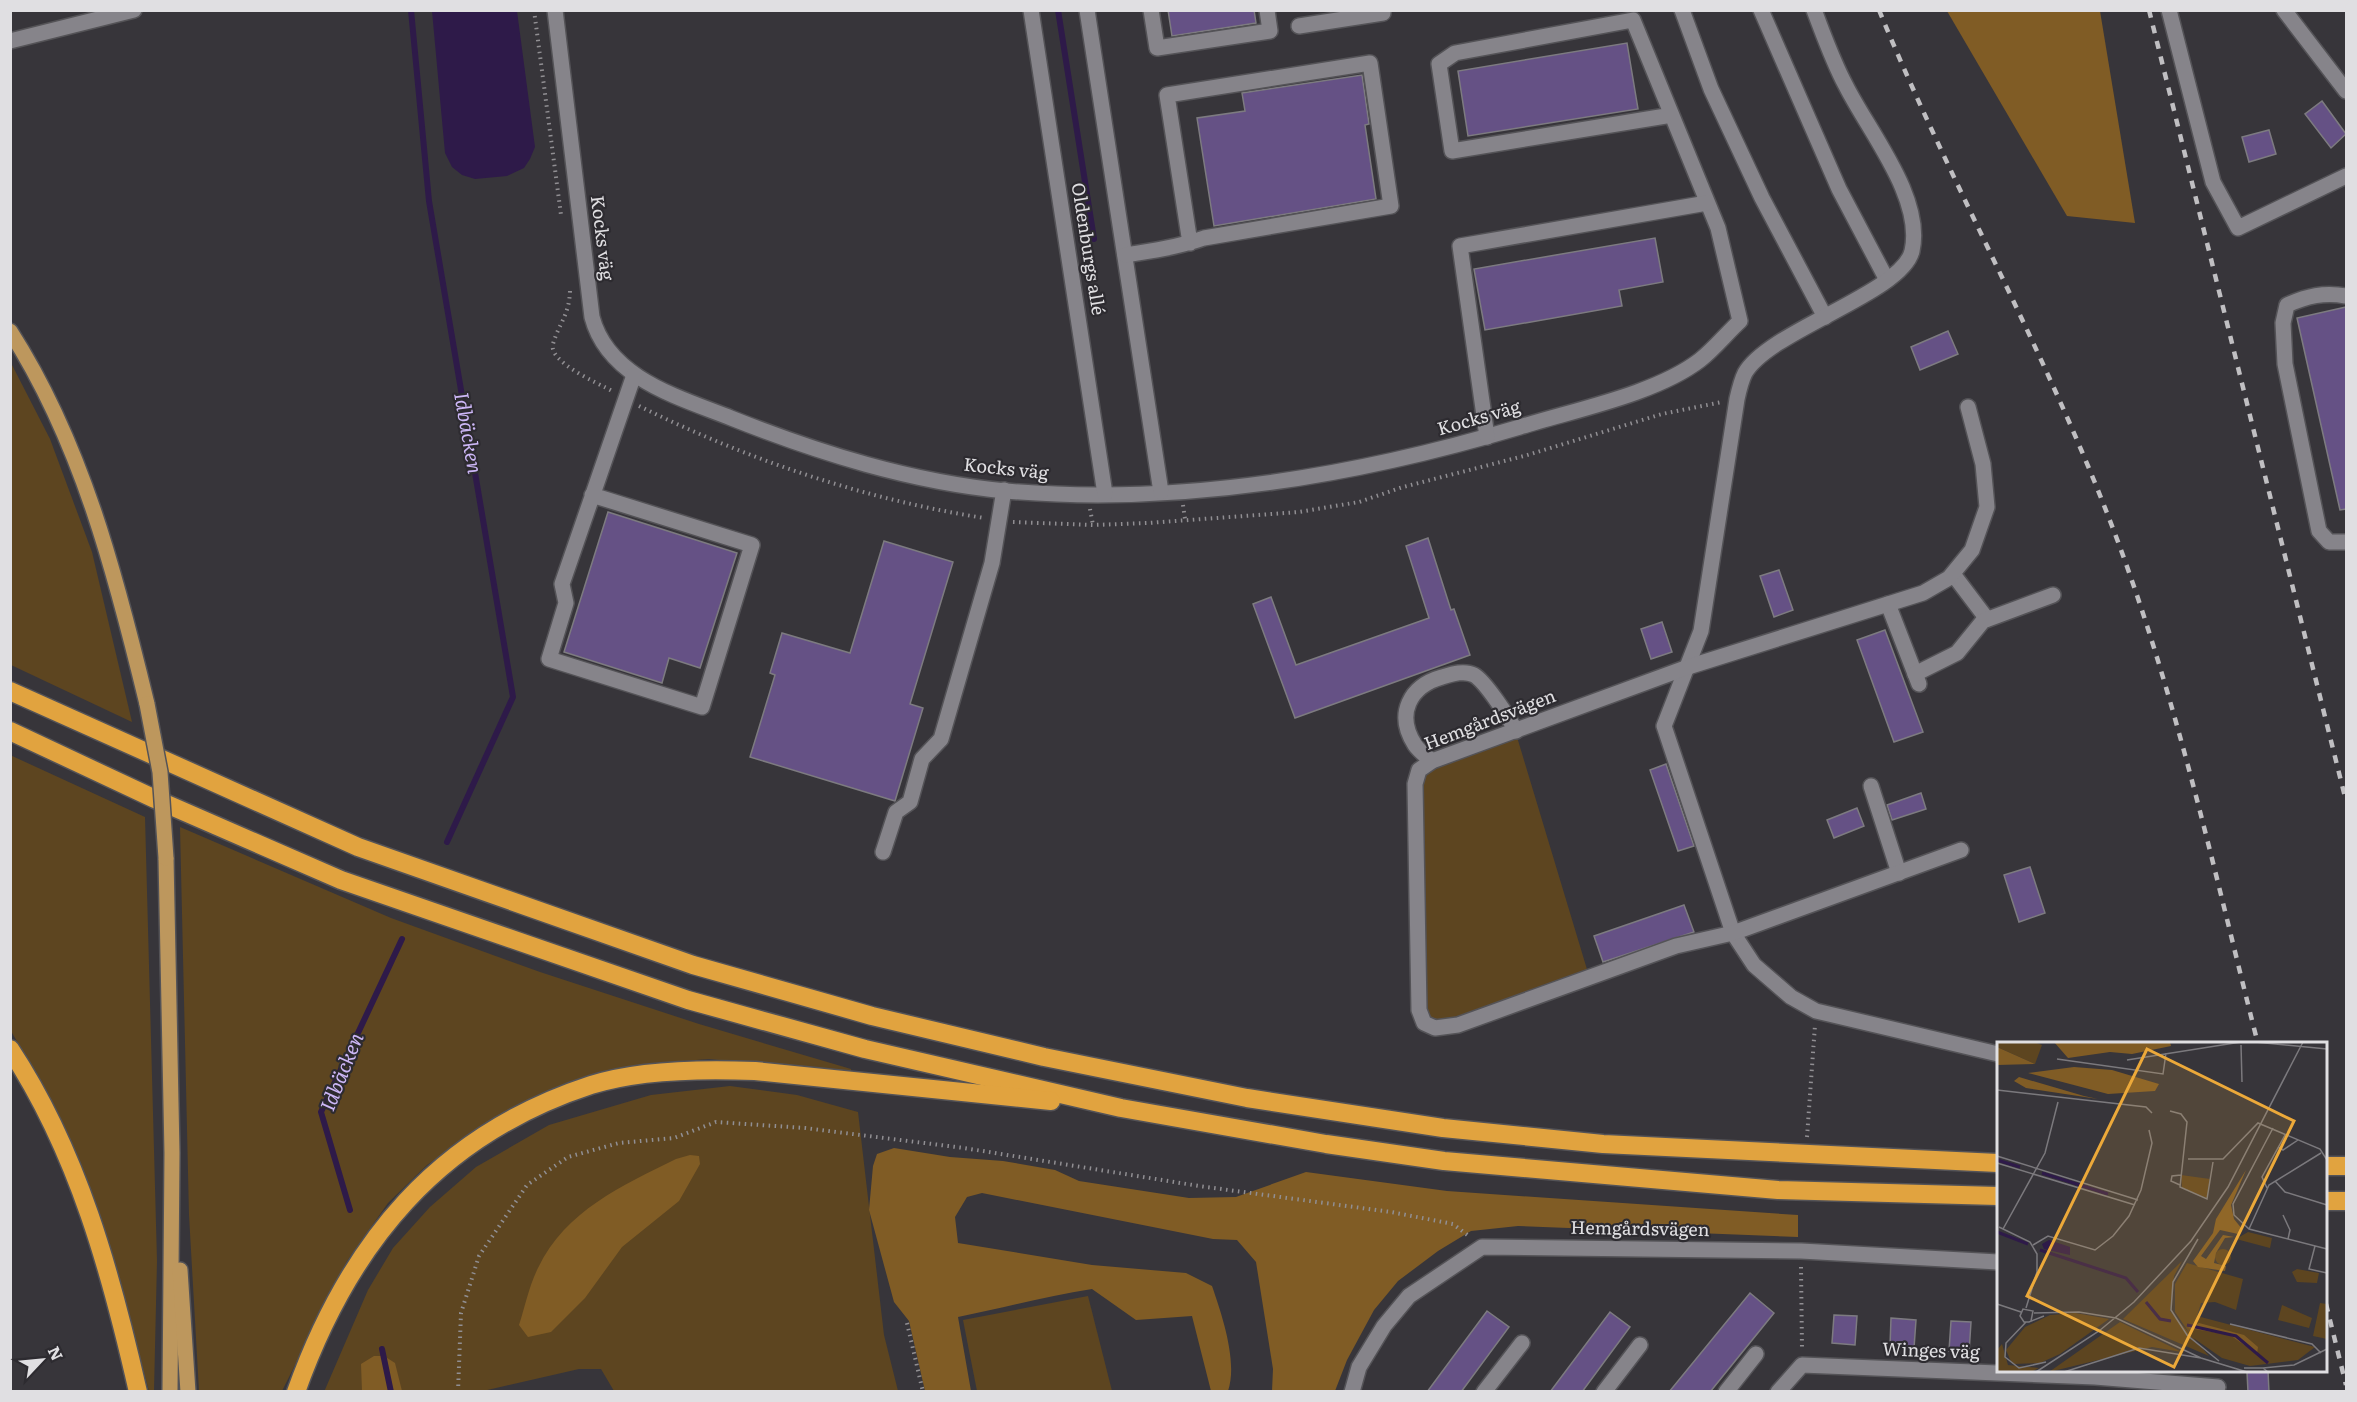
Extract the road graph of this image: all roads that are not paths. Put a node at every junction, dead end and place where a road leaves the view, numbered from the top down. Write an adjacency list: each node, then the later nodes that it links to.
1 (134, 10): 14 (street)
2 (555, 10): 26 (street, Kocks väg)
3 (1031, 10): 31 (street, Oldenburgs allé)
4 (1087, 10): 20 (street, Oldenburgs allé)
5 (1151, 10): 6 (street)
6 (1267, 10)
7 (1383, 10): 13 (street)
8 (1682, 10): 24 (street)
9 (1761, 10): 22 (street)
10 (1814, 10): 22 (street)
11 (2169, 10): 17 (street)
12 (2284, 10): 15 (street)
13 (1299, 26)
14 (10, 41)
15 (2346, 91)
16 (1672, 115): 16 (street); 18 (street)
17 (2346, 176)
18 (1707, 203): 28 (street, Kocks väg); 28 (street)
19 (1190, 243): 19 (street); 20 (street)
20 (1125, 255): 30 (street, Oldenburgs allé)
21 (1914, 267): 22 (street)
22 (1891, 278): 24 (street)
23 (2346, 296): 33 (street)
24 (1825, 317): 38 (street)
25 (10, 331): 51 (main road, bridge)
26 (634, 375): 29 (street, Kocks väg); 32 (street)
27 (1968, 407): 34 (street, Hemgårdsvägen)
28 (1486, 437): 30 (street, Kocks väg)
29 (1004, 490): 31 (street, Kocks väg); 45 (street)
30 (1161, 492): 31 (street, Kocks väg)
31 (1105, 494)
32 (592, 495): 32 (street)
33 (2346, 542)
34 (1953, 574): 36 (street, Hemgårdsvägen); 37 (street)
35 (2053, 595): 37 (street)
36 (1887, 604): 37 (street); 38 (street, Hemgårdsvägen)
37 (1987, 619)
38 (1688, 668): 41 (street, Hemgårdsvägen); 47 (street)
39 (10, 691): 52 (highway)
40 (10, 731): 50 (highway)
41 (1516, 731): 42 (street, Hemgårdsvägen); 42 (street)
42 (1432, 761): 47 (street, Hemgårdsvägen)
43 (1871, 786): 46 (street)
44 (1961, 850): 46 (street)
45 (884, 852)
46 (1899, 873): 47 (street)
47 (1733, 933): 49 (street)
48 (10, 1049): 65 (highway)
49 (1997, 1054)
50 (1121, 1108): 55 (highway); 68 (highway)
51 (172, 1153): 66 (main road); 67 (main road)
52 (1997, 1163)
53 (2327, 1166): 54 (highway)
54 (2346, 1166)
55 (1997, 1196)
56 (2327, 1201): 57 (highway)
57 (2346, 1201)
58 (1997, 1262): 69 (street, Hemgårdsvägen)
59 (1522, 1343): 70 (street)
60 (1640, 1345): 71 (street)
61 (1756, 1354): 72 (street)
62 (2219, 1372): 64 (street, Winges väg)
63 (2094, 1384): 64 (street, Winges väg); 73 (street, Winges väg)
64 (2218, 1389)
65 (138, 1392)
66 (170, 1392)
67 (188, 1392)
68 (296, 1392)
69 (1352, 1392)
70 (1484, 1392)
71 (1604, 1392)
72 (1726, 1392)
73 (1778, 1392)

